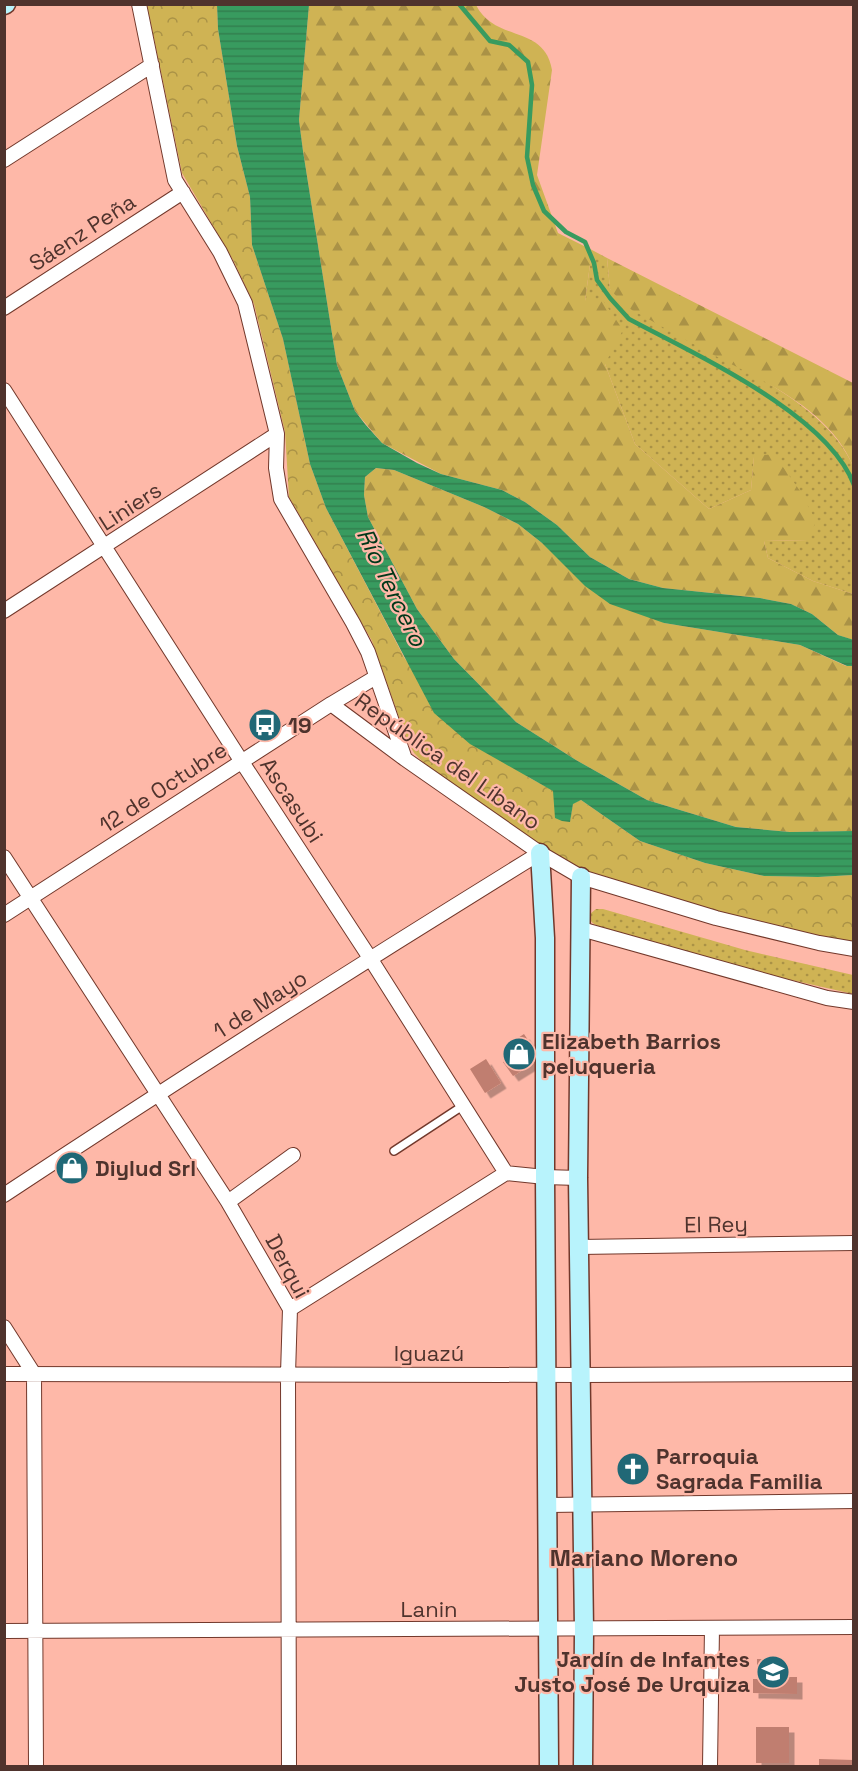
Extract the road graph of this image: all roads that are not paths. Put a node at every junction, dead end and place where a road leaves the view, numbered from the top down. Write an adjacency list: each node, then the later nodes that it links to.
1 (139, 4): 2 (street)
2 (152, 65): 3 (street); 4 (street)
3 (4, 160)
4 (183, 192): 5 (street, Sáenz Peña); 7 (street)
5 (4, 308)
6 (4, 390): 8 (street, Ascasubi)
7 (277, 434): 8 (street, Liniers); 10 (street)
8 (105, 547): 9 (street, Liniers); 13 (street, Ascasubi)
9 (4, 611)
10 (376, 677): 11 (street, 12 de Octubre); 12 (street)
11 (331, 704): 12 (street, República del Líbano); 13 (street, 12 de Octubre)
12 (405, 759): 14 (street, República del Líbano)
13 (242, 762): 17 (street, 12 de Octubre); 21 (street, Ascasubi)
14 (540, 853): 16 (street, República del Líbano); 21 (street, 1 de Mayo); 28 (main road)
15 (4, 857): 17 (street, Derqui)
16 (581, 877): 19 (main road); 20 (street, República del Líbano)
17 (31, 898): 18 (street, 12 de Octubre); 23 (street, Derqui)
18 (4, 915)
19 (581, 929): 22 (street); 29 (main road)
20 (854, 949)
21 (370, 958): 23 (street, 1 de Mayo); 24 (street, Ascasubi)
22 (854, 1002)
23 (158, 1094): 30 (street, 1 de Mayo); 31 (street, Derqui)
24 (464, 1106): 25 (lane); 27 (street, Ascasubi)
25 (394, 1151)
26 (293, 1155): 31 (street)
27 (506, 1173): 28 (street); 34 (street)
28 (544, 1177): 29 (street); 40 (main road)
29 (578, 1178): 33 (main road)
30 (4, 1195)
31 (228, 1202): 34 (street, Derqui)
32 (854, 1242): 33 (street, El Rey)
33 (579, 1247): 41 (main road)
34 (290, 1308): 38 (street, Derqui)
35 (4, 1327): 37 (street)
36 (4, 1374): 37 (street, Iguazú)
37 (34, 1374): 38 (street, Iguazú); 51 (street)
38 (288, 1374): 40 (street, Iguazú); 47 (street, Derqui)
39 (854, 1374): 41 (street, Iguazú)
40 (546, 1375): 41 (street, Iguazú); 43 (main road)
41 (581, 1376): 44 (main road)
42 (854, 1501): 44 (street)
43 (548, 1505): 44 (street); 48 (main road)
44 (582, 1505): 49 (main road)
45 (854, 1627): 46 (street, Lanin)
46 (712, 1628): 49 (street, Lanin); 56 (street)
47 (289, 1630): 48 (street, Lanin); 51 (street, Lanin); 53 (street, Derqui)
48 (549, 1630): 49 (street, Lanin); 54 (main road)
49 (584, 1630): 55 (main road)
50 (4, 1631): 51 (street, Lanin)
51 (34, 1631): 52 (street)
52 (36, 1767)
53 (290, 1767)
54 (549, 1767)
55 (583, 1767)
56 (710, 1767)

